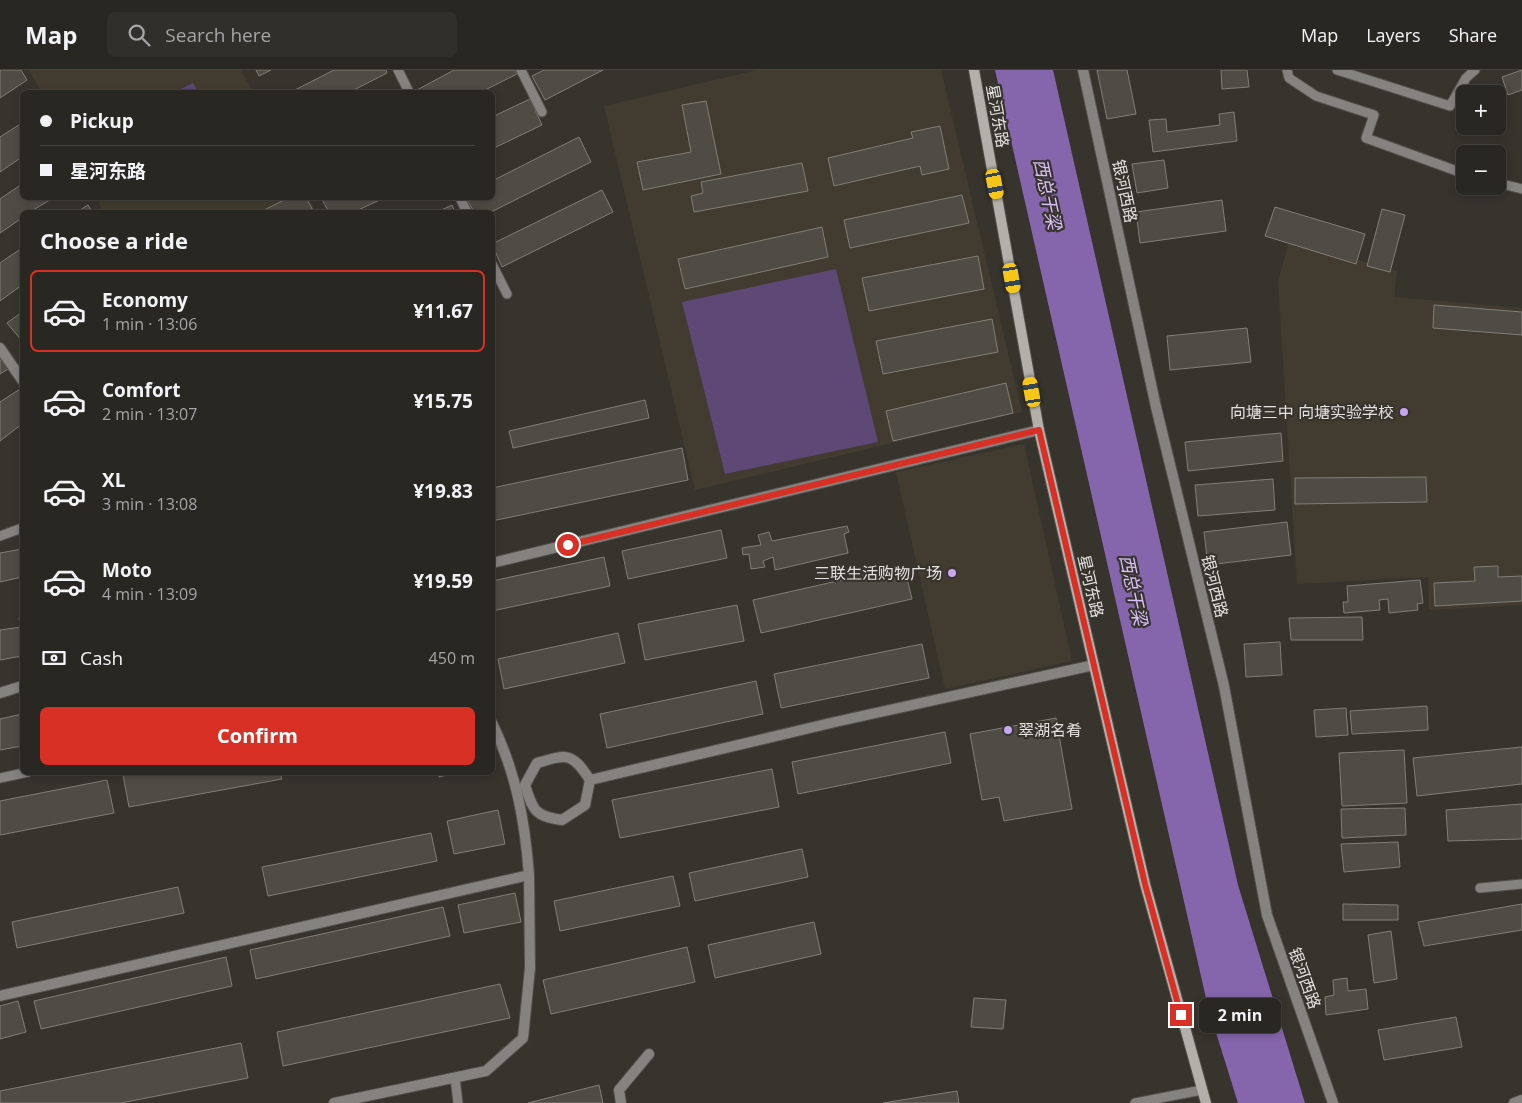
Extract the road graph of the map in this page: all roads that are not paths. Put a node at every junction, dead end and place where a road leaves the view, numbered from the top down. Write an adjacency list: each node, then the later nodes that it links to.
1 (398, 70): 8 (lane)
2 (520, 70): 9 (lane)
3 (974, 70): 17 (main road, 星河东路)
4 (1083, 70): 41 (street, 银河西路)
5 (1287, 70): 10 (lane)
6 (1337, 70): 7 (lane)
7 (1475, 70)
8 (408, 90)
9 (542, 112)
10 (1456, 171)
11 (1506, 186): 12 (lane)
12 (1522, 189)
13 (495, 270): 14 (lane)
14 (507, 294)
15 (0, 348): 16 (street)
16 (20, 377)
17 (1039, 430): 20 (street); 21 (main road, 星河东路)
18 (20, 529): 19 (lane)
19 (0, 536)
20 (495, 562)
21 (1094, 665): 27 (street); 34 (main road, 星河东路)
22 (20, 687): 23 (street)
23 (0, 693)
24 (495, 729): 28 (street)
25 (20, 774): 26 (lane)
26 (0, 778)
27 (590, 780): 27 (street)
28 (529, 875): 31 (street); 33 (street)
29 (1522, 884): 30 (lane)
30 (1480, 888)
31 (0, 996)
32 (649, 1054): 38 (street)
33 (455, 1078): 36 (street); 37 (lane)
34 (1202, 1090): 39 (lane); 40 (main road, 星河东路)
35 (1522, 1100): 42 (street)
36 (334, 1103)
37 (458, 1103)
38 (622, 1103)
39 (1135, 1103)
40 (1206, 1103)
41 (1334, 1103)
42 (1514, 1103)

